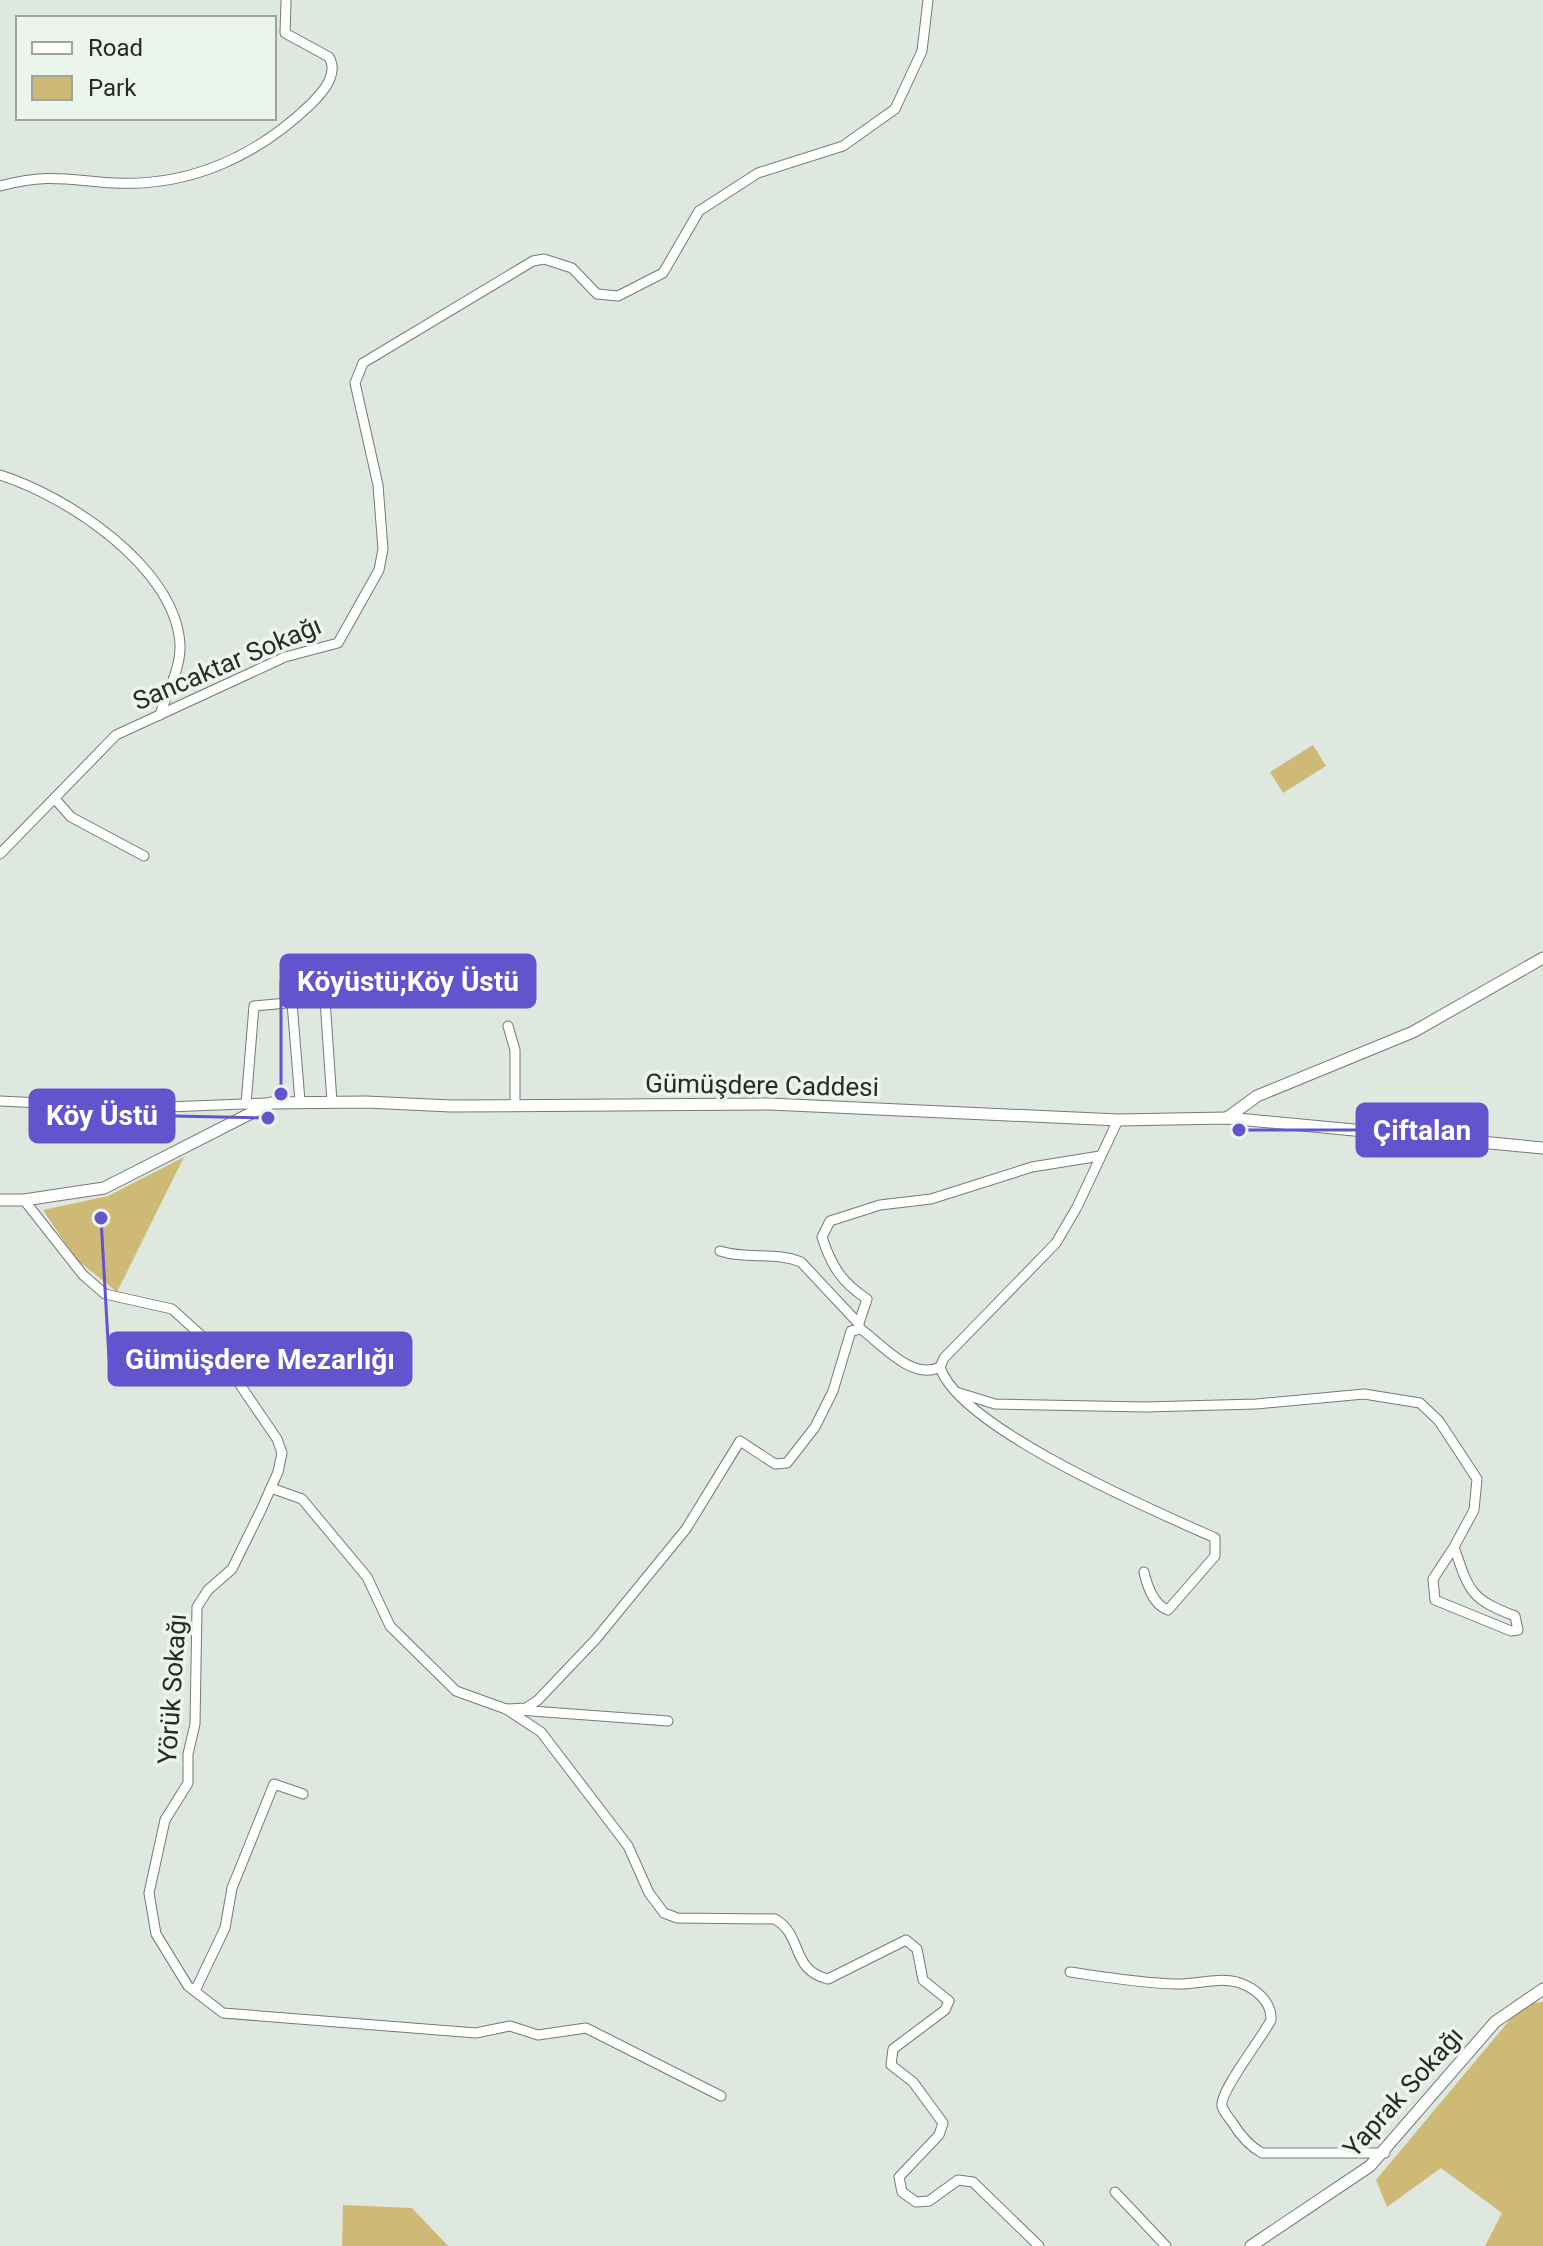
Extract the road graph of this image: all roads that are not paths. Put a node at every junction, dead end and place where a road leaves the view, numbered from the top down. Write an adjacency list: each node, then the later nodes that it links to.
1 (928, 0): 5 (street, Sancaktar Sokağı)
2 (286, 2): 3 (street)
3 (0, 186)
4 (0, 475): 5 (street)
5 (160, 715): 6 (street, Sancaktar Sokağı)
6 (55, 799): 7 (street, Sancaktar Sokağı); 8 (street)
7 (0, 854)
8 (144, 856)
9 (1543, 958): 20 (street)
10 (362, 996): 11 (street)
11 (325, 1000): 12 (street); 16 (street)
12 (292, 1003): 15 (street); 18 (street)
13 (508, 1026): 19 (street)
14 (0, 1101): 18 (street)
15 (300, 1101): 16 (street, Gümüşdere Caddesi); 17 (street, Gümüşdere Caddesi)
16 (332, 1102): 19 (street, Gümüşdere Caddesi)
17 (271, 1103): 18 (street); 25 (street, Gümüşdere Caddesi)
18 (246, 1104)
19 (515, 1105): 21 (street, Gümüşdere Caddesi)
20 (1227, 1118): 21 (street, Gümüşdere Caddesi); 22 (street, Gümüşdere Caddesi)
21 (1118, 1120): 23 (street)
22 (1543, 1148)
23 (1100, 1156): 27 (street); 28 (street)
24 (0, 1200): 25 (street, Gümüşdere Caddesi)
25 (24, 1200): 30 (street, Yörük Sokağı)
26 (720, 1251): 27 (street)
27 (860, 1326): 28 (street); 33 (street)
28 (940, 1367): 29 (street)
29 (956, 1392): 31 (street); 32 (street)
30 (271, 1488): 33 (street); 38 (street, Yörük Sokağı)
31 (1454, 1547): 31 (street)
32 (1144, 1572)
33 (506, 1709): 34 (street); 42 (street)
34 (668, 1721)
35 (303, 1794): 38 (street)
36 (1070, 1972): 40 (street)
37 (1543, 1989): 40 (street, Yaprak Sokağı)
38 (195, 1991): 39 (street, Yörük Sokağı)
39 (721, 2096)
40 (1385, 2153): 44 (street, Yaprak Sokağı)
41 (1115, 2192): 43 (street)
42 (1039, 2246)
43 (1166, 2246)
44 (1251, 2246)

